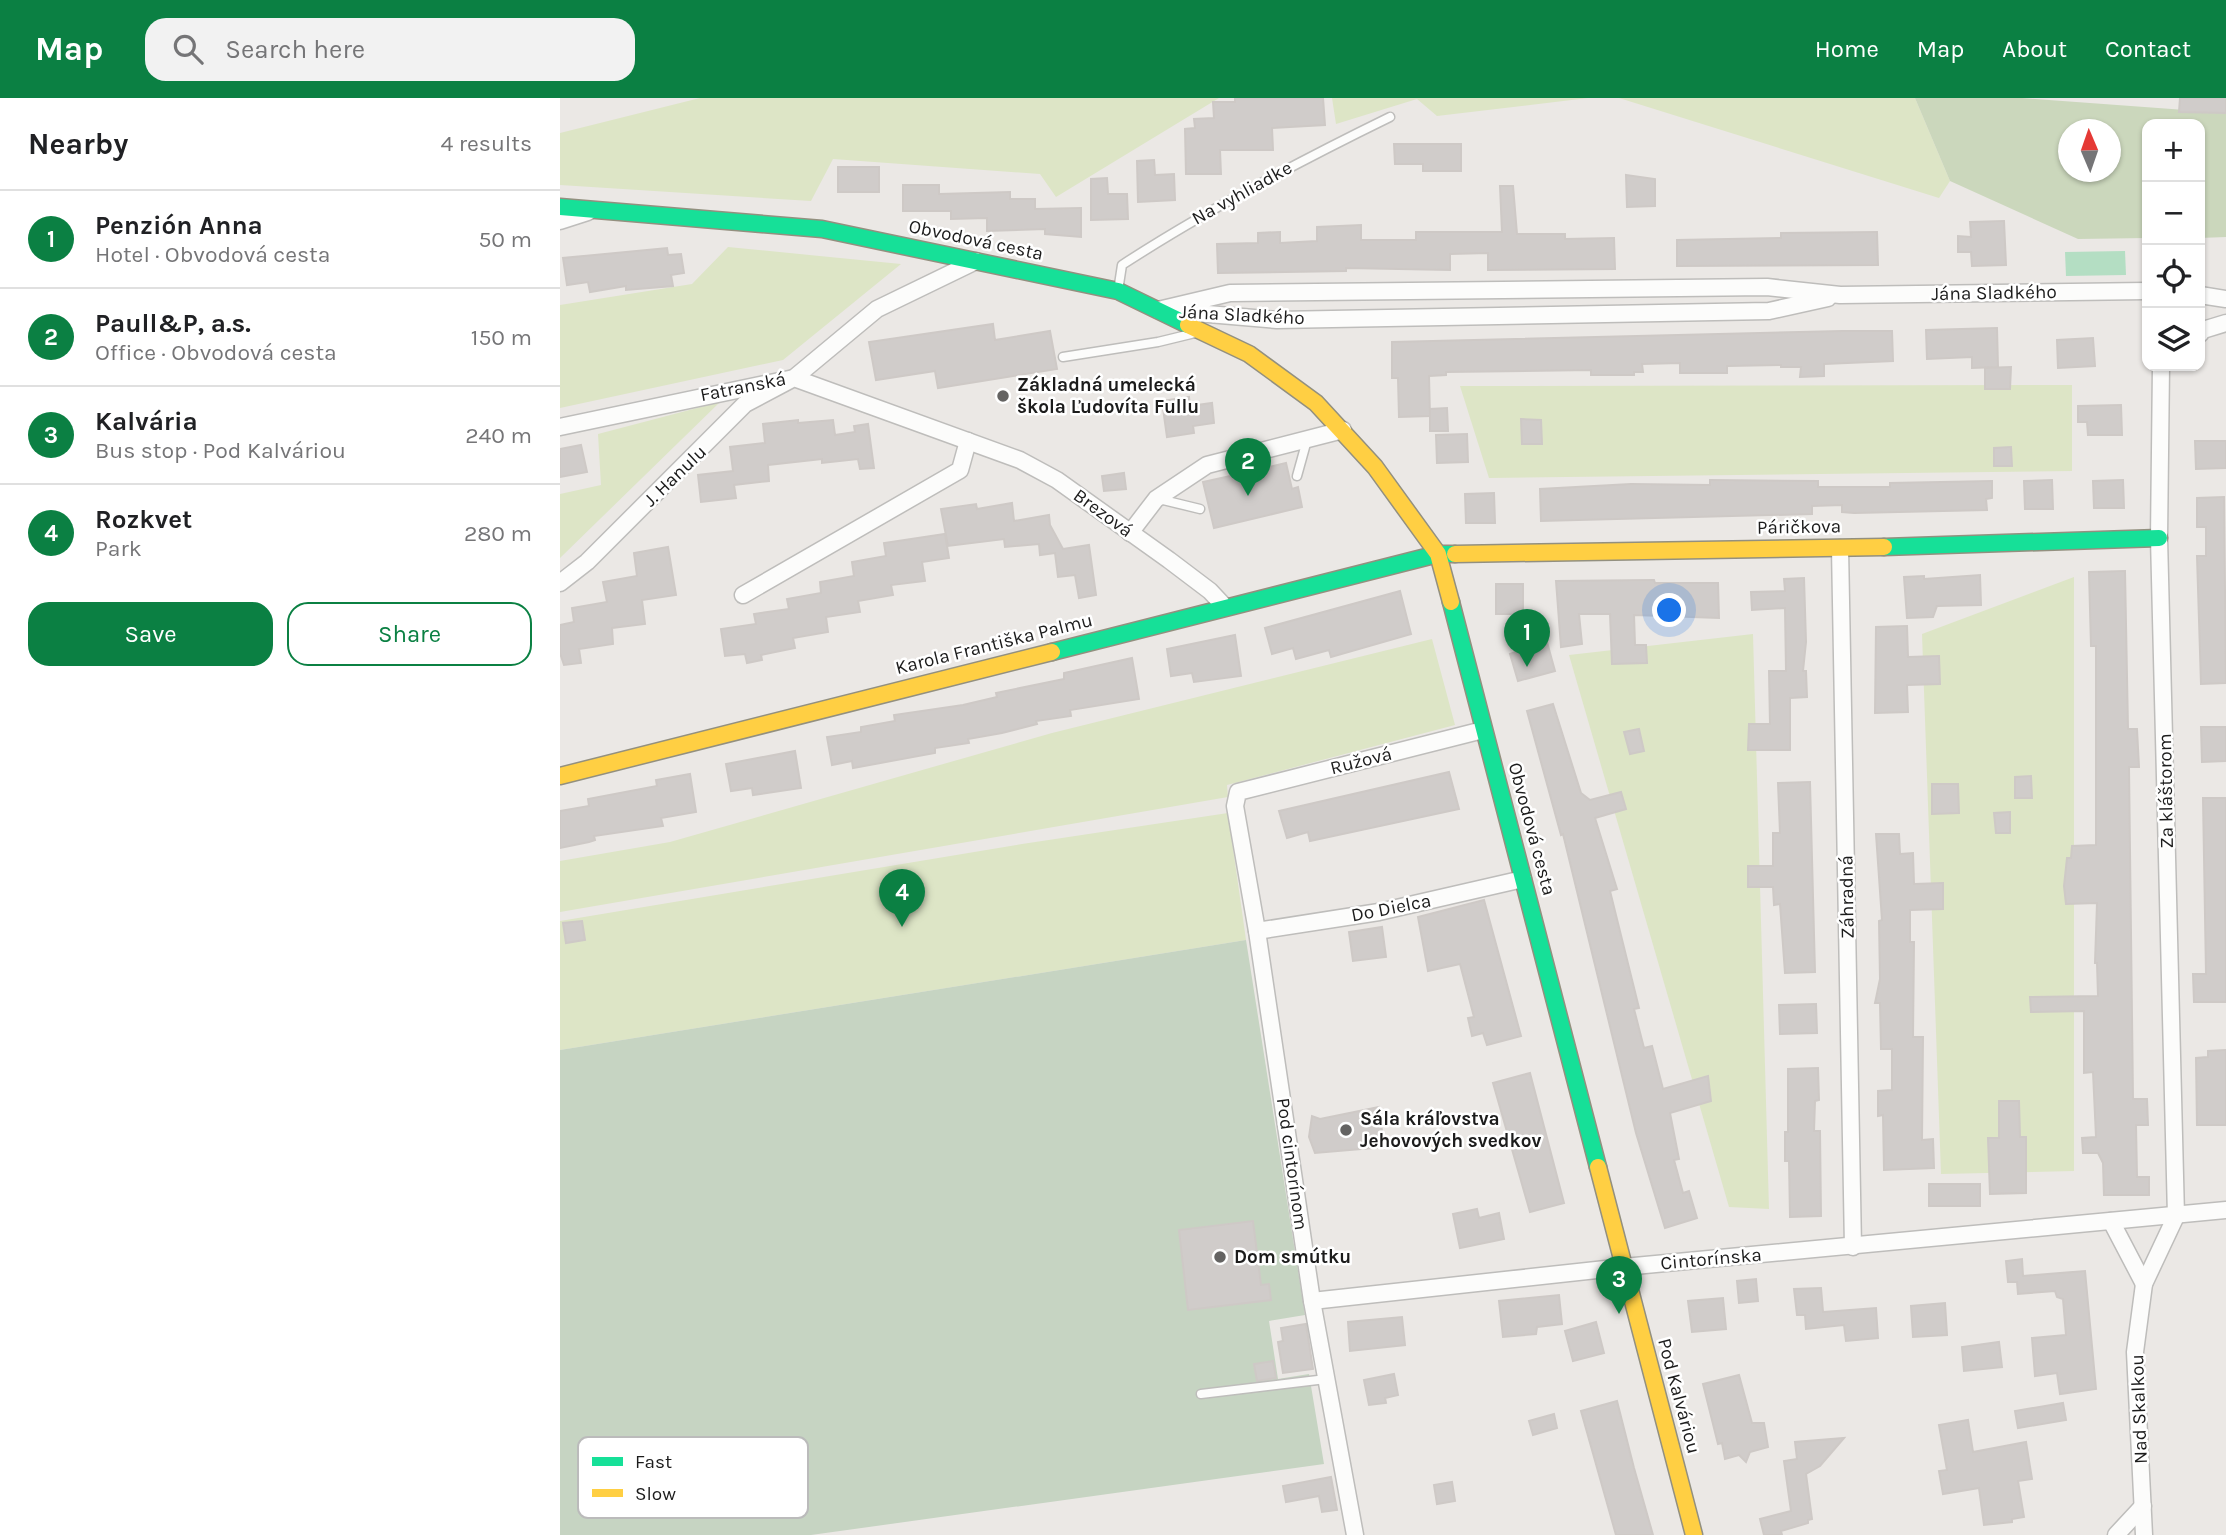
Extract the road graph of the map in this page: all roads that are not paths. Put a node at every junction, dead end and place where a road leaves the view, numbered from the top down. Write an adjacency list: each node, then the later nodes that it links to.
1 (1390, 117): 6 (lane, Na vyhliadke)
2 (560, 207): 3 (street, Obvodová cesta)
3 (590, 212): 4 (street); 5 (street, Obvodová cesta)
4 (560, 221)
5 (976, 261): 6 (street, Obvodová cesta); 17 (street, Fatranská)
6 (1118, 291): 11 (street, Obvodová cesta)
7 (2142, 291): 8 (street, Jána Sladkého)
8 (1840, 295): 11 (street, Jána Sladkého); 11 (street, Jána Sladkého)
9 (2205, 296): 10 (street)
10 (2226, 299)
11 (1158, 310): 14 (street, Obvodová cesta)
12 (2226, 323): 13 (street)
13 (2205, 329)
14 (1201, 331): 15 (lane); 19 (street, Obvodová cesta)
15 (1063, 357)
16 (2161, 373): 26 (street, Za kláštorom)
17 (794, 377): 18 (street, Fatranská); 21 (street, Brezová); 29 (street, J. Hanulu)
18 (560, 427)
19 (1343, 430): 20 (street); 28 (street, Obvodová cesta)
20 (1307, 440): 22 (lane); 23 (street)
21 (968, 441): 25 (street, Brezová); 30 (street)
22 (1297, 476)
23 (1156, 499): 24 (lane); 25 (street)
24 (1200, 509)
25 (1130, 533): 31 (street, Brezová)
26 (2160, 538): 27 (street, Páričkova); 38 (street, Za kláštorom)
27 (1840, 548): 28 (street, Páričkova); 40 (street, Záhradná)
28 (1438, 554): 31 (street, Karola Františka Palmu); 32 (street, Obvodová cesta)
29 (560, 583)
30 (743, 595)
31 (1224, 607): 33 (street, Karola Františka Palmu)
32 (1483, 730): 34 (street, Ružová); 35 (street, Obvodová cesta)
33 (560, 776)
34 (1238, 792): 36 (street, Pod cintorínom)
35 (1523, 879): 36 (street, Do Dielca); 41 (street, Obvodová cesta)
36 (1257, 931): 43 (street, Pod cintorínom)
37 (2226, 1210): 38 (street, Cintorínska)
38 (2176, 1216): 39 (street, Cintorínska); 42 (street, Nad Skalkou)
39 (2111, 1221): 40 (street, Cintorínska); 42 (street)
40 (1853, 1247): 41 (street, Cintorínska)
41 (1624, 1267): 43 (street, Cintorínska); 48 (street, Pod Kalváriou)
42 (2144, 1284): 46 (street, Nad Skalkou)
43 (1312, 1301): 44 (street, Pod cintorínom)
44 (1326, 1378): 45 (lane); 47 (street, Pod cintorínom)
45 (1201, 1394)
46 (2143, 1506): 49 (street); 50 (street, Nad Skalkou)
47 (1355, 1535)
48 (1694, 1535)
49 (2116, 1535)
50 (2144, 1535)

